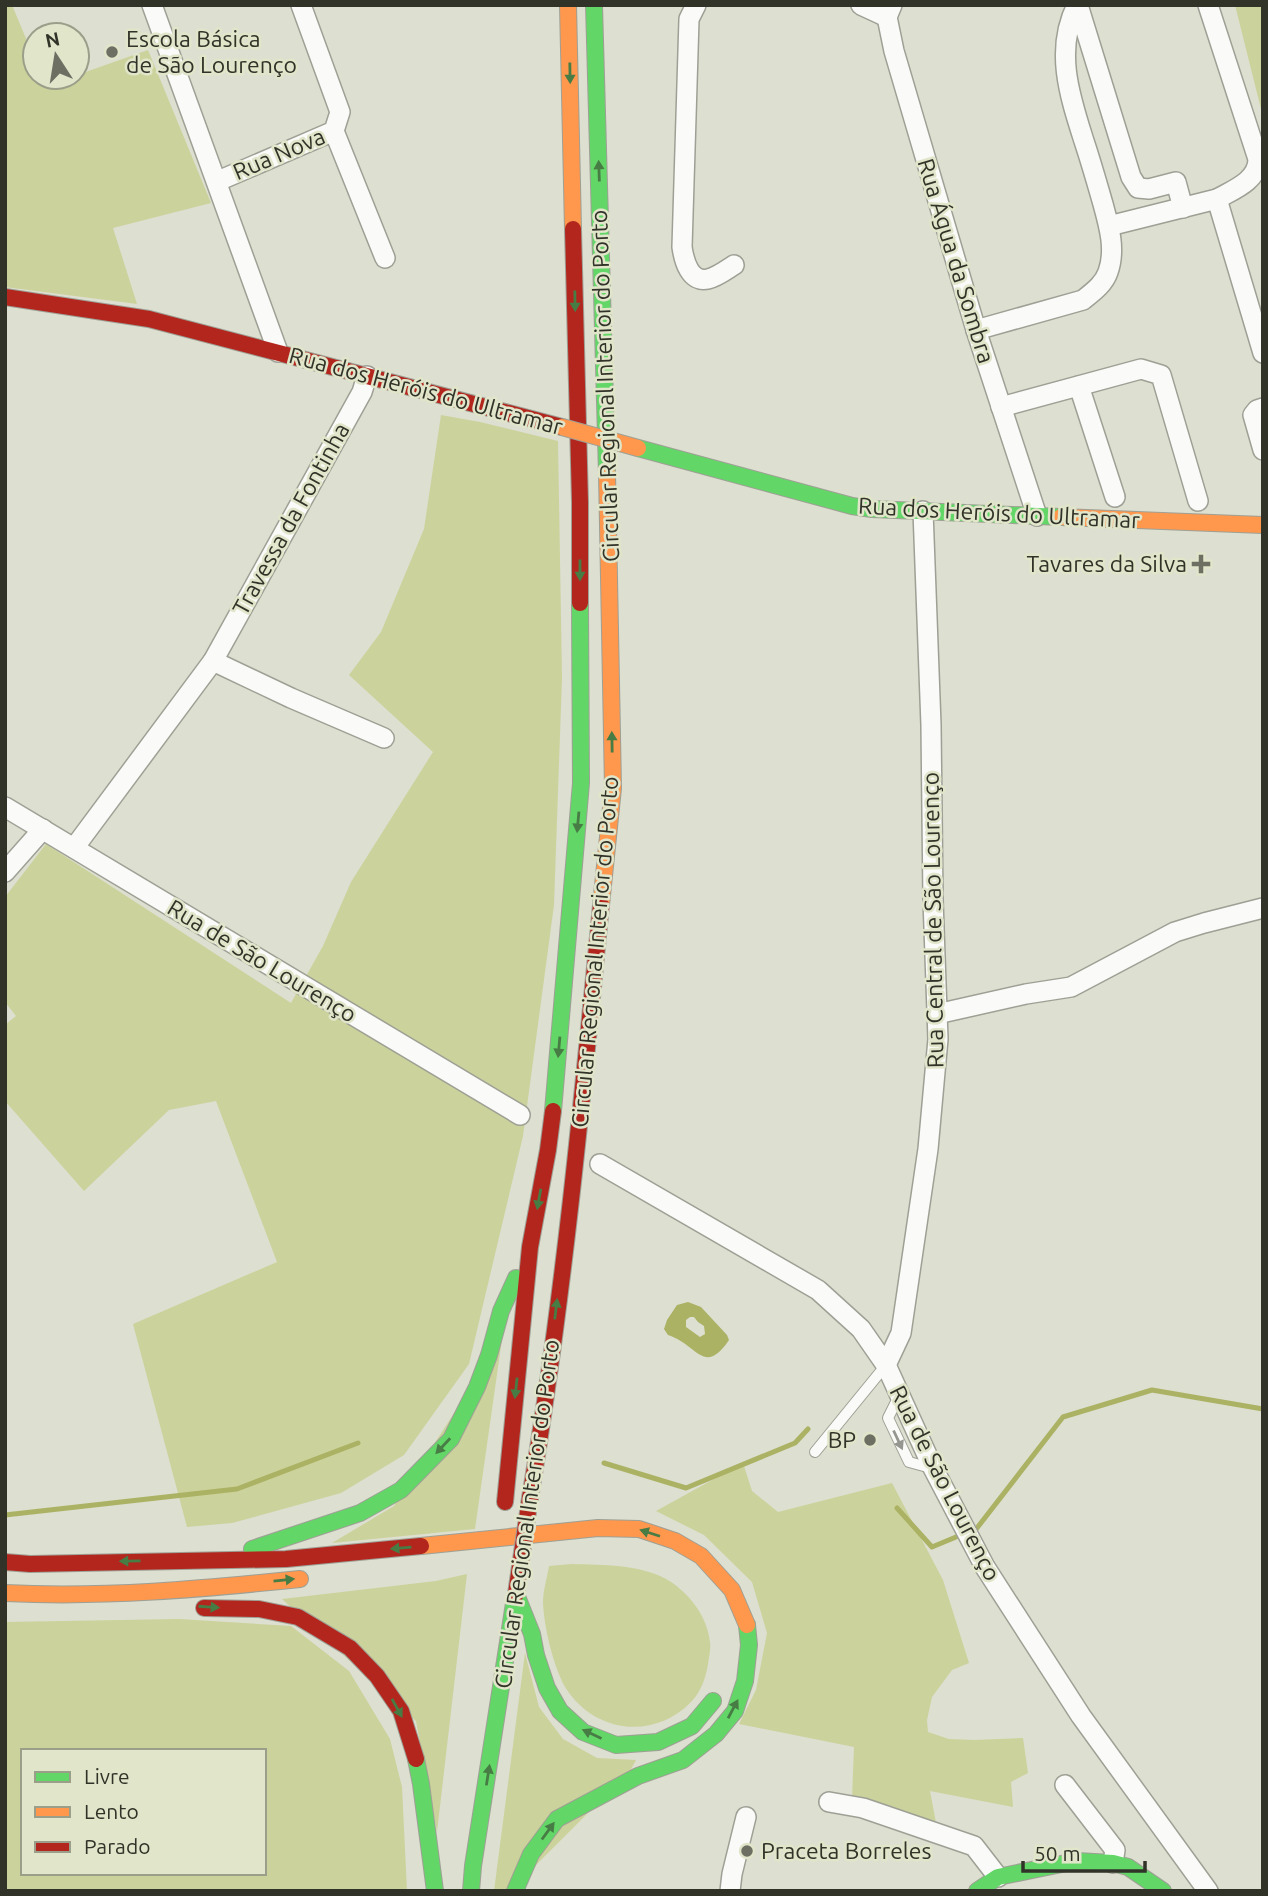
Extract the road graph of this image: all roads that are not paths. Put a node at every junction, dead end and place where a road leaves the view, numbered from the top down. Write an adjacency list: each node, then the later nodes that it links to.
1 (152, 5): 11 (street)
2 (301, 5): 10 (street, Rua Nova)
3 (568, 5): 41 (main road, Circular Regional Interior do Porto, one-way to 41)
4 (594, 5): 50 (main road, Circular Regional Interior do Porto, one-way to 4, bridge)
5 (696, 5): 16 (street)
6 (861, 5): 9 (street)
7 (1078, 5): 13 (street); 14 (street)
8 (1208, 5): 12 (street)
9 (889, 11): 18 (street, Rua Água da Sombra)
10 (334, 131): 11 (street, Rua Nova); 15 (street)
11 (218, 181): 19 (street)
12 (1217, 199): 13 (street); 20 (street)
13 (1182, 208): 14 (street)
14 (1109, 226): 18 (street)
15 (385, 258)
16 (734, 265)
17 (5, 297): 19 (main road, Rua dos Heróis do Ultramar)
18 (976, 330): 23 (street, Rua Água da Sombra)
19 (278, 352): 21 (main road, Rua dos Heróis do Ultramar)
20 (1263, 352)
21 (367, 376): 28 (main road, Rua dos Heróis do Ultramar, bridge); 31 (street, Travessa da Fontinha)
22 (1079, 386): 23 (street); 26 (street); 27 (street)
23 (1001, 407): 29 (street, Rua Água da Sombra)
24 (1263, 408): 25 (street)
25 (1263, 450)
26 (1115, 497)
27 (1198, 501)
28 (922, 511): 29 (main road, Rua dos Heróis do Ultramar); 38 (street, Rua Central de São Lourenço)
29 (1037, 516): 30 (main road, Rua dos Heróis do Ultramar)
30 (1263, 525)
31 (213, 661): 32 (street); 35 (street, Travessa da Fontinha)
32 (384, 738)
33 (5, 807): 34 (street, Rua de São Lourenço)
34 (43, 829): 35 (street, Rua de São Lourenço); 36 (street)
35 (74, 849): 39 (street, Rua de São Lourenço)
36 (5, 872)
37 (1263, 908): 38 (street)
38 (937, 1014): 42 (street, Rua Central de São Lourenço)
39 (520, 1115)
40 (600, 1164): 42 (street, Rua de São Lourenço)
41 (530, 1247): 44 (main road, Circular Regional Interior do Porto, one-way to 44); 45 (main road, one-way to 45)
42 (886, 1366): 43 (lane); 63 (street, Rua de São Lourenço)
43 (815, 1452)
44 (537, 1553)
45 (223, 1559): 46 (main road, one-way to 46); 59 (main road, one-way to 45)
46 (5, 1562)
47 (309, 1578): 49 (main road, one-way to 47)
48 (5, 1593): 49 (main road)
49 (142, 1593): 57 (main road, one-way to 57)
50 (516, 1594): 51 (main road, one-way to 50); 58 (main road, Circular Regional Interior do Porto, one-way to 50)
51 (722, 1684)
52 (1065, 1785): 55 (street)
53 (829, 1802): 56 (street)
54 (746, 1817): 60 (street)
55 (1113, 1863): 56 (main road); 62 (main road)
56 (998, 1877): 61 (main road)
57 (435, 1891)
58 (471, 1891)
59 (516, 1891)
60 (730, 1891)
61 (977, 1891)
62 (1163, 1891)
63 (1208, 1891)

